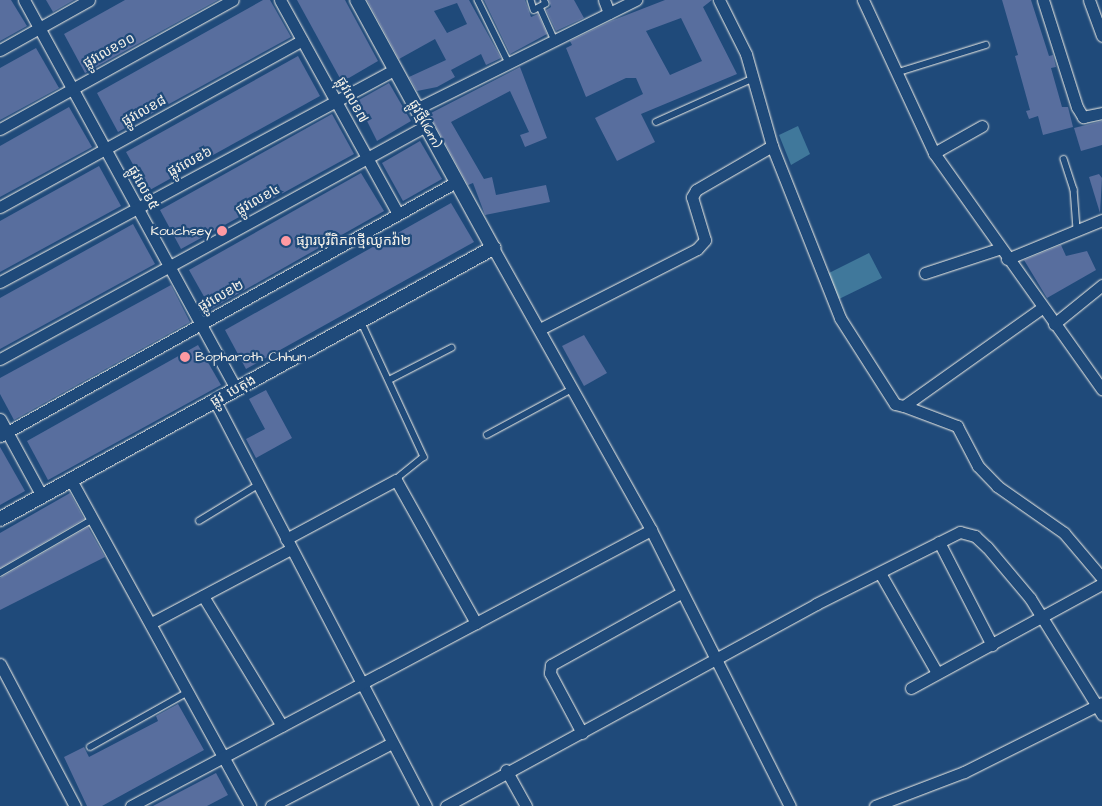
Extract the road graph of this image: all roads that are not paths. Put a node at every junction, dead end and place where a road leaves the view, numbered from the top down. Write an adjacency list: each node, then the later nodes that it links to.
1 (24, 0): 17 (street, ផ្លូវលេខ៥)
2 (89, 0): 17 (street)
3 (233, 0): 27 (street, ផ្លូវលេខ១០)
4 (280, 0): 19 (street, ផ្លុវលេខ៧)
5 (358, 0): 24 (street, ផ្លូវថ្មី(16m))
6 (478, 0): 23 (lane)
7 (531, 0): 15 (lane)
8 (544, 0): 15 (lane)
9 (604, 0): 16 (street)
10 (636, 0): 16 (street)
11 (719, 0): 26 (street)
12 (863, 0): 25 (street)
13 (1043, 0): 30 (street)
14 (1089, 0): 18 (street)
15 (540, 7): 20 (lane)
16 (609, 13): 20 (street)
17 (39, 28): 22 (street); 27 (street, ផ្លូវលេខ៥)
18 (1102, 36)
19 (302, 40): 28 (street, ផ្លុវលេខ៧); 36 (street, ផ្លូវលេខ៨)
20 (555, 40): 23 (street)
21 (986, 45): 25 (lane)
22 (0, 50)
23 (509, 63): 29 (street)
24 (395, 69): 28 (street, ផ្លូវលេខ៦); 29 (street, ផ្លូវថ្មី(16m))
25 (896, 73): 37 (street)
26 (754, 78): 31 (lane); 35 (street)
27 (73, 88): 34 (street, ផ្លូវលេខ១០); 36 (street, ផ្លូវលេខ៥)
28 (336, 101): 38 (street, ផ្លុវលេខ៧); 42 (street, ផ្លូវលេខ៦)
29 (416, 109): 32 (street, ផ្លូវថ្មី(16m))
30 (1102, 113)
31 (656, 122)
32 (426, 126): 38 (street, ផ្លូវលេខ៤); 40 (street, ផ្លូវថ្មី(16m))
33 (982, 126): 37 (street)
34 (0, 129)
35 (772, 146): 57 (street); 65 (street)
36 (105, 149): 41 (street, ផ្លូវលេខ៨); 42 (street, ផ្លូវលេខ៥)
37 (934, 153): 47 (street)
38 (367, 158): 43 (street, ផ្លុវលេខ៧); 49 (street, ផ្លូវលេខ៤)
39 (1064, 159): 45 (lane)
40 (456, 182): 43 (street, ផ្លូវលេខ២); 46 (street, ផ្លូវថ្មី(16m))
41 (0, 207)
42 (138, 208): 49 (street, ផ្លូវលេខ៥); 51 (street, ផ្លូវលេខ៦)
43 (398, 214): 55 (street, ផ្លូវលេខ២)
44 (1102, 220): 45 (street)
45 (1077, 229): 48 (street)
46 (493, 248): 54 (street, ផ្លូវ បេតុង); 57 (street)
47 (998, 249): 48 (street); 50 (street)
48 (1007, 259): 53 (street)
49 (169, 266): 55 (street, ផ្លូវលេខ៥); 59 (street, ផ្លូវលេខ៤)
50 (925, 273)
51 (0, 282)
52 (1102, 285): 56 (street)
53 (1042, 308): 56 (street); 65 (street)
54 (361, 321): 60 (lane); 61 (street, ផ្លូវ បេតុង)
55 (200, 324): 61 (street, ផ្លូវលេខ៥); 67 (street, ផ្លូវលេខ២)
56 (1054, 324): 63 (street)
57 (540, 329): 62 (street)
58 (451, 348): 60 (lane)
59 (0, 358)
60 (391, 379): 70 (lane)
61 (236, 389): 64 (street, ផ្លូវ បេតុង)
62 (572, 389): 68 (lane); 76 (street)
63 (1102, 389)
64 (215, 401): 69 (street, ផ្លូវ បេតុង); 71 (street)
65 (904, 406): 81 (street)
66 (0, 419): 67 (street)
67 (4, 434): 72 (street)
68 (487, 435)
69 (71, 480): 72 (street, ផ្លូវ បេតុង); 74 (street)
70 (396, 480): 78 (street); 87 (street)
71 (258, 485): 75 (lane); 78 (street)
72 (42, 496): 73 (street, ផ្លូវ បេតុង)
73 (0, 519)
74 (94, 519): 79 (lane); 86 (street)
75 (199, 521)
76 (651, 530): 83 (street); 87 (street)
77 (939, 542): 80 (street); 85 (street); 88 (street)
78 (289, 544): 84 (street); 92 (street)
79 (0, 573)
80 (880, 573): 89 (street); 91 (street)
81 (1102, 578)
82 (1102, 584): 85 (street)
83 (681, 593): 89 (street); 97 (street)
84 (203, 596): 86 (street); 96 (street)
85 (1045, 618): 88 (street); 95 (street)
86 (153, 622): 94 (street)
87 (476, 623): 92 (street)
88 (992, 645): 91 (street)
89 (716, 660): 97 (street); 109 (street)
90 (0, 664): 102 (street)
91 (937, 672): 93 (street)
92 (361, 684): 96 (street); 98 (street)
93 (911, 688)
94 (190, 691): 99 (lane); 100 (street)
95 (1100, 707): 110 (street)
96 (282, 726): 100 (street)
97 (582, 733): 101 (street)
98 (392, 743): 105 (street); 106 (street)
99 (90, 747)
100 (225, 756): 103 (street); 104 (street)
101 (506, 770): 107 (street); 108 (street)
102 (75, 806)
103 (130, 806)
104 (250, 806)
105 (271, 806)
106 (426, 806)
107 (446, 806)
108 (526, 806)
109 (790, 806)
110 (875, 806)

